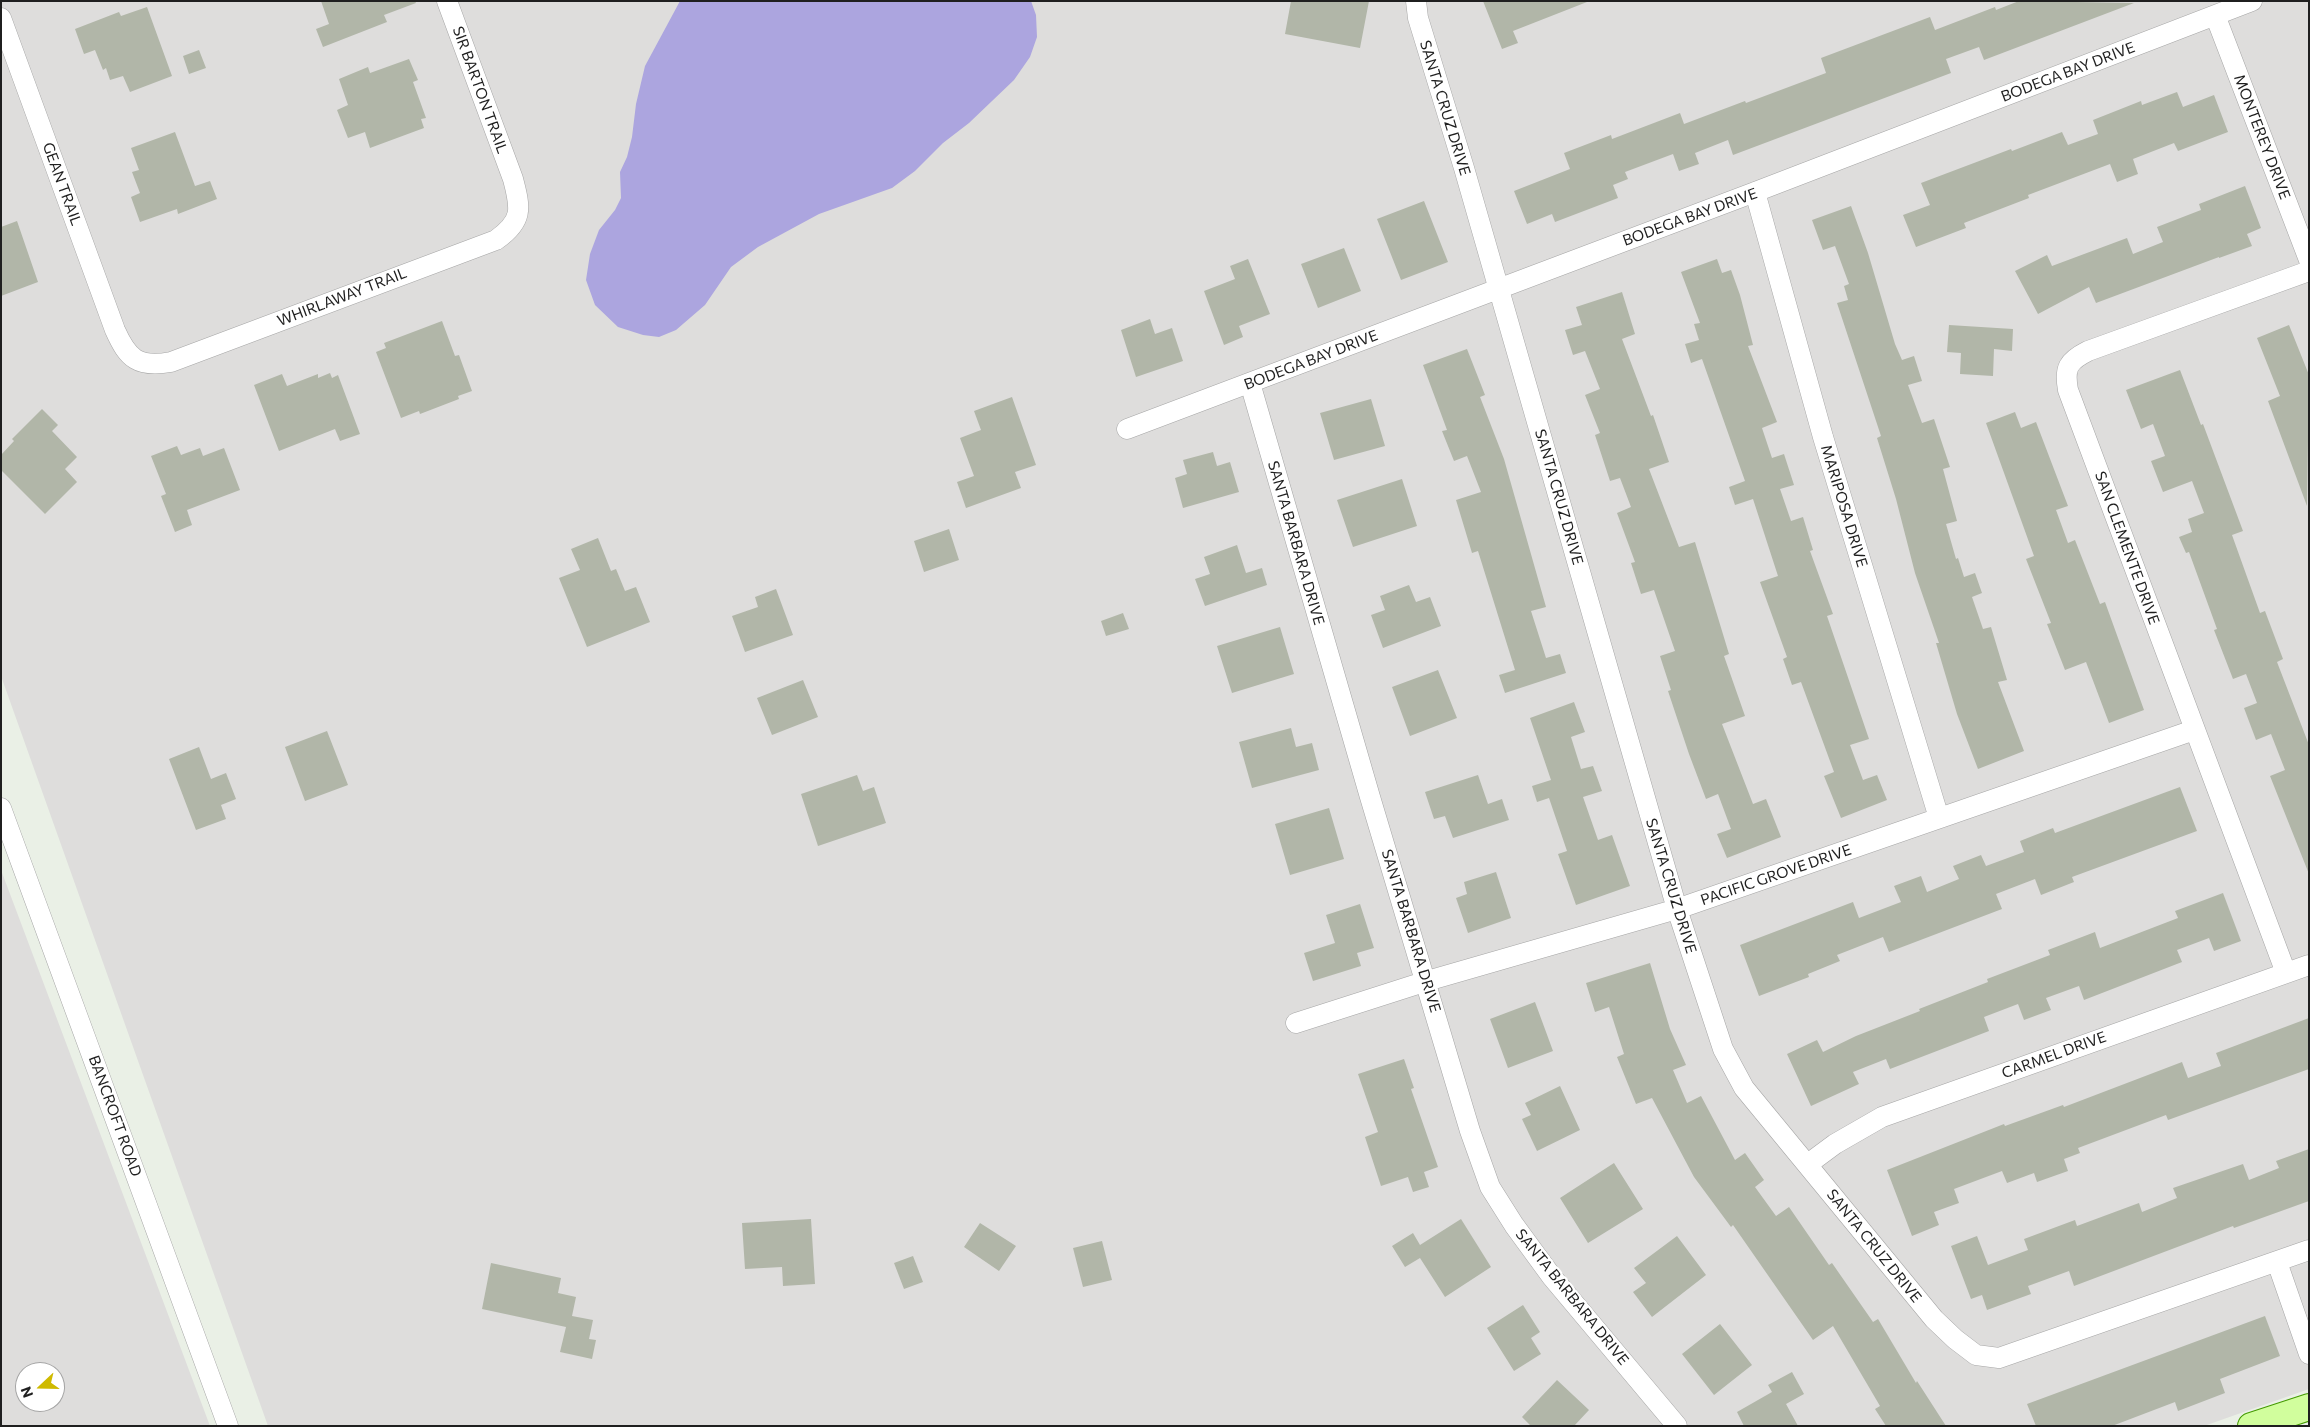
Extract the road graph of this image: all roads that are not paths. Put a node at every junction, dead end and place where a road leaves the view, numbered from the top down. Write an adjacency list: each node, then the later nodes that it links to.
1 (447, 1): 6 (street, SIR BARTON TRAIL)
2 (1416, 1): 10 (street, SANTA CRUZ DRIVE)
3 (2252, 1): 4 (street, BODEGA BAY DRIVE)
4 (2215, 15): 7 (street, BODEGA BAY DRIVE); 8 (street, MONTEREY DRIVE)
5 (1, 18): 11 (street, GEAN TRAIL)
6 (513, 179): 11 (street, WHIRLAWAY TRAIL)
7 (1755, 192): 10 (street, BODEGA BAY DRIVE); 16 (street, MARIPOSA DRIVE)
8 (2309, 260)
9 (2309, 271): 14 (street, SAN CLEMENTE DRIVE)
10 (1499, 288): 12 (street, BODEGA BAY DRIVE); 17 (street, SANTA CRUZ DRIVE)
11 (124, 350)
12 (1250, 383): 13 (street, BODEGA BAY DRIVE); 20 (street, SANTA BARBARA DRIVE)
13 (1127, 429)
14 (2194, 730): 16 (street, PACIFIC GROVE DRIVE); 19 (street, SAN CLEMENTE DRIVE)
15 (1, 808): 28 (street, BANCROFT ROAD)
16 (1939, 818): 17 (street, PACIFIC GROVE DRIVE)
17 (1677, 909): 20 (street, PACIFIC GROVE DRIVE); 22 (street, SANTA CRUZ DRIVE)
18 (2309, 965): 19 (street, CARMEL DRIVE)
19 (2286, 973): 22 (street, CARMEL DRIVE)
20 (1427, 981): 21 (street, PACIFIC GROVE DRIVE); 27 (street, SANTA BARBARA DRIVE)
21 (1296, 1023)
22 (1808, 1164): 24 (street, SANTA CRUZ DRIVE)
23 (2309, 1250): 24 (street, SANTA CRUZ DRIVE)
24 (2277, 1262): 25 (street)
25 (2309, 1354)
26 (2309, 1407): 29 (main road)
27 (1676, 1425)
28 (228, 1426)
29 (2251, 1426)

